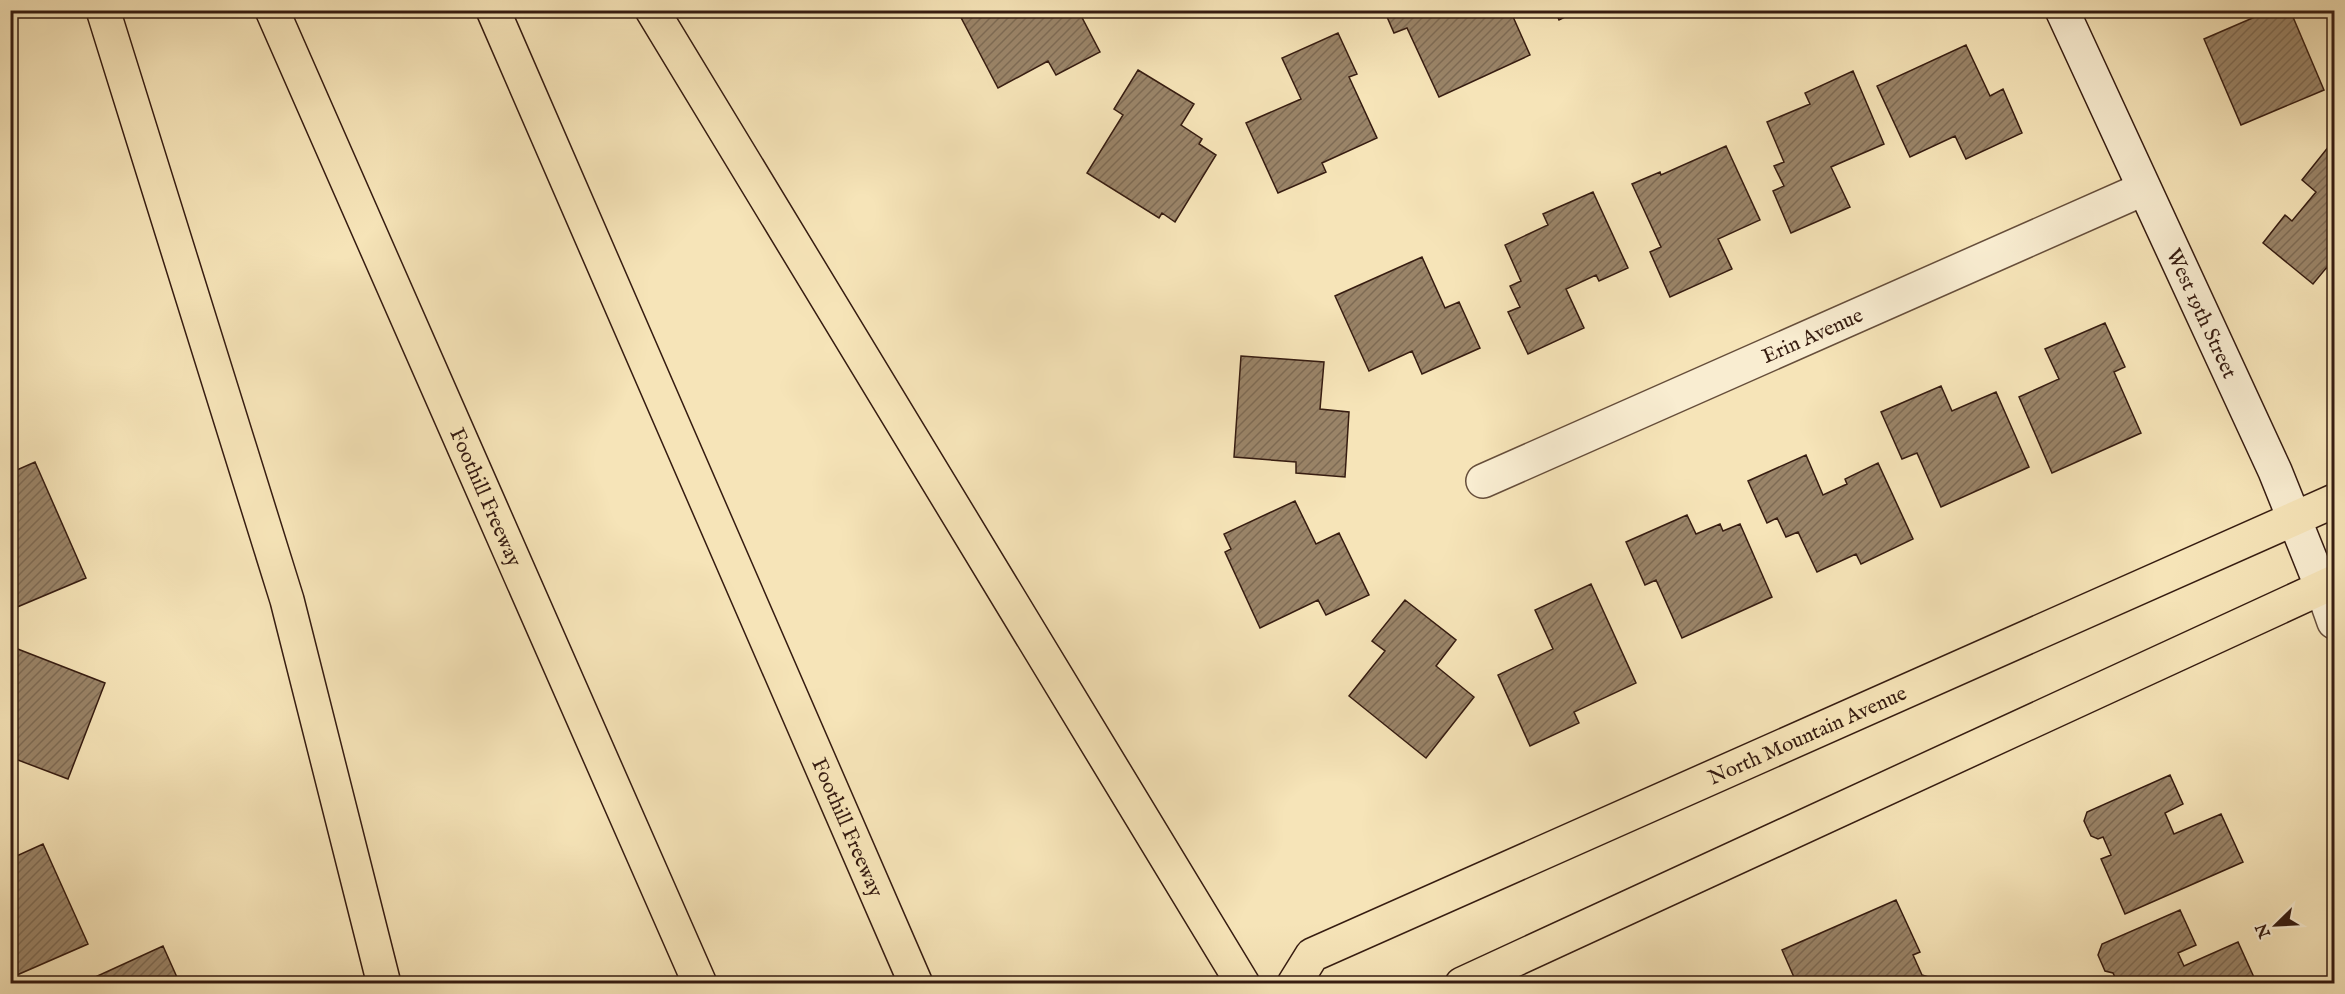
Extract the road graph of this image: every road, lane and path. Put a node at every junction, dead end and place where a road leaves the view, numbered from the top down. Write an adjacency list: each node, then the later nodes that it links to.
1 (104, 10): 12 (main road)
2 (272, 10): 13 (main road, Foothill Freeway)
3 (494, 10): 14 (main road, Foothill Freeway)
4 (652, 10): 15 (main road)
5 (2061, 10): 6 (street, West 19th Street)
6 (2143, 189): 7 (street, Erin Avenue); 9 (street, West 19th Street)
7 (1483, 482)
8 (2334, 501): 9 (main road, North Mountain Avenue)
9 (2296, 519): 10 (street, West 19th Street); 16 (main road, North Mountain Avenue)
10 (2328, 585): 11 (street, West 19th Street); 17 (main road)
11 (2334, 622)
12 (384, 984)
13 (700, 984)
14 (916, 984)
15 (1243, 984)
16 (1294, 984)
17 (1462, 984)

